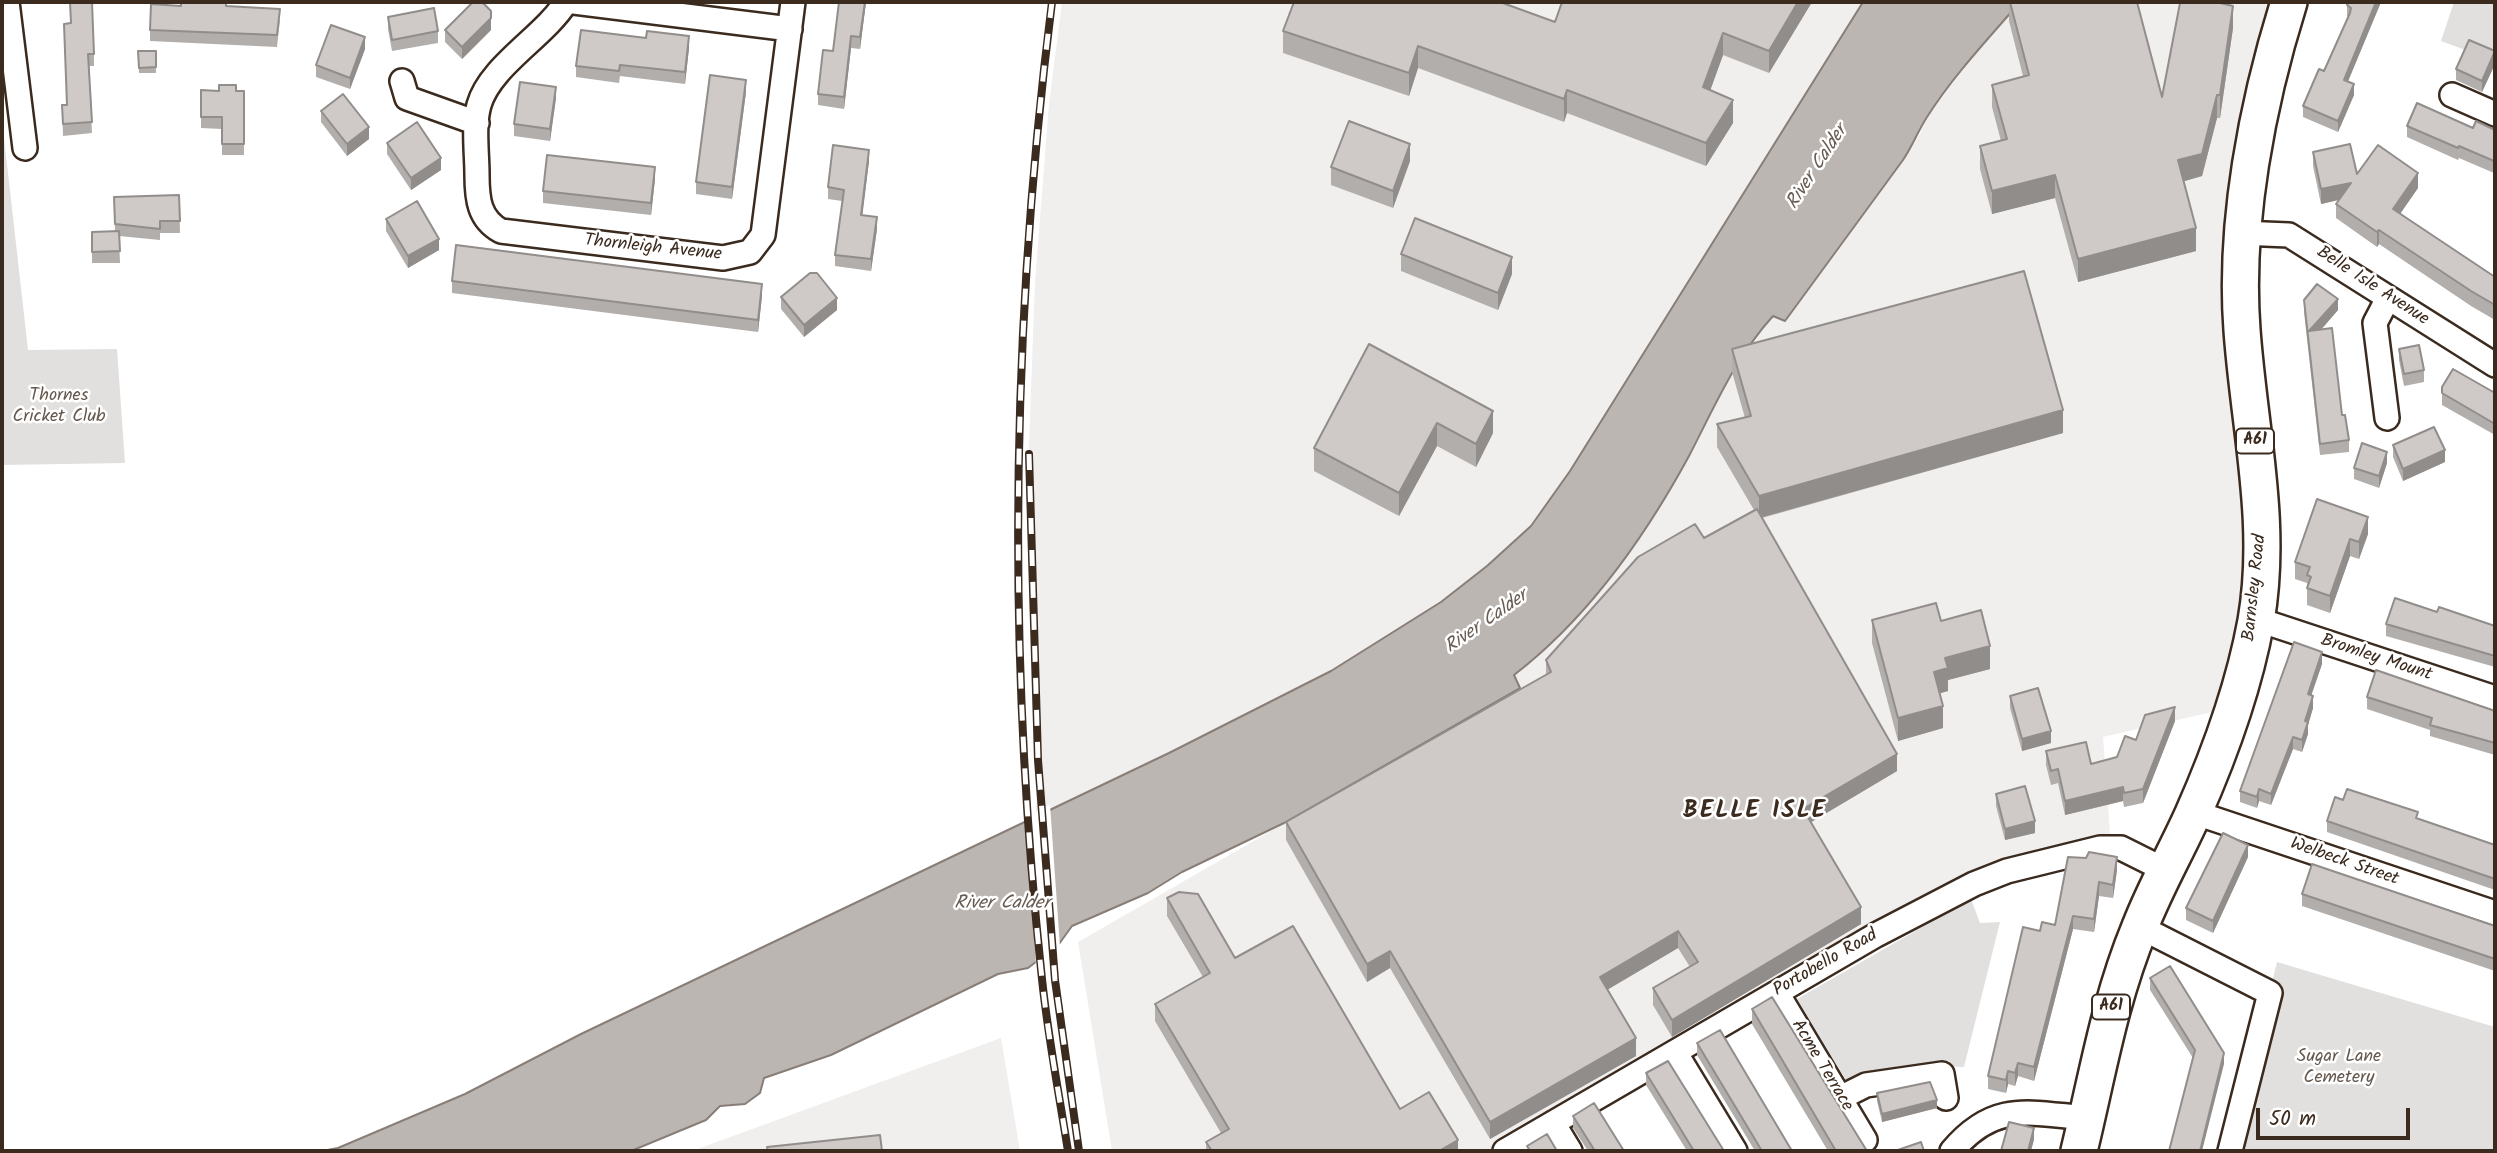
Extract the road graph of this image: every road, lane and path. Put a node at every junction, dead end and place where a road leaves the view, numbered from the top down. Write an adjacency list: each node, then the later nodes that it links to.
1 (7, 2): 11 (street)
2 (566, 2): 10 (street, Thornleigh Avenue)
3 (574, 2): 6 (street)
4 (793, 2): 6 (street, Thornleigh Avenue)
5 (2289, 2): 12 (main road, Barnsley Road / A61)
6 (790, 29): 10 (street, Thornleigh Avenue)
7 (2452, 95): 9 (street)
8 (402, 97): 10 (street)
9 (2495, 114)
10 (477, 123)
11 (25, 148)
12 (2240, 233): 13 (street, Belle Isle Avenue); 16 (main road, Barnsley Road / A61)
13 (2388, 298): 14 (street, Belle Isle Avenue); 15 (street)
14 (2495, 365)
15 (2387, 418)
16 (2256, 619): 17 (street, Bromley Mount); 18 (main road, Barnsley Road / A61)
17 (2495, 698)
18 (2193, 812): 19 (main road, Barnsley Road / A61); 20 (street, Welbeck Street)
19 (2165, 870): 21 (main road, Barnsley Road / A61); 22 (street, Portobello Road)
20 (2495, 913)
21 (2140, 927): 26 (main road, Barnsley Road / A61); 34 (street)
22 (1777, 993): 23 (street, Portobello Road); 24 (street, Acme Terrace)
23 (1675, 1052): 27 (street, Portobello Road); 31 (street)
24 (1840, 1098): 25 (street); 28 (street, Acme Terrace)
25 (1946, 1098)
26 (2087, 1118): 32 (street); 33 (main road, Barnsley Road / A61)
27 (1553, 1124): 29 (street, Portobello Road); 30 (street)
28 (1865, 1140)
29 (1505, 1151)
30 (1570, 1151)
31 (1735, 1151)
32 (1952, 1151)
33 (2079, 1151)
34 (2230, 1151)

